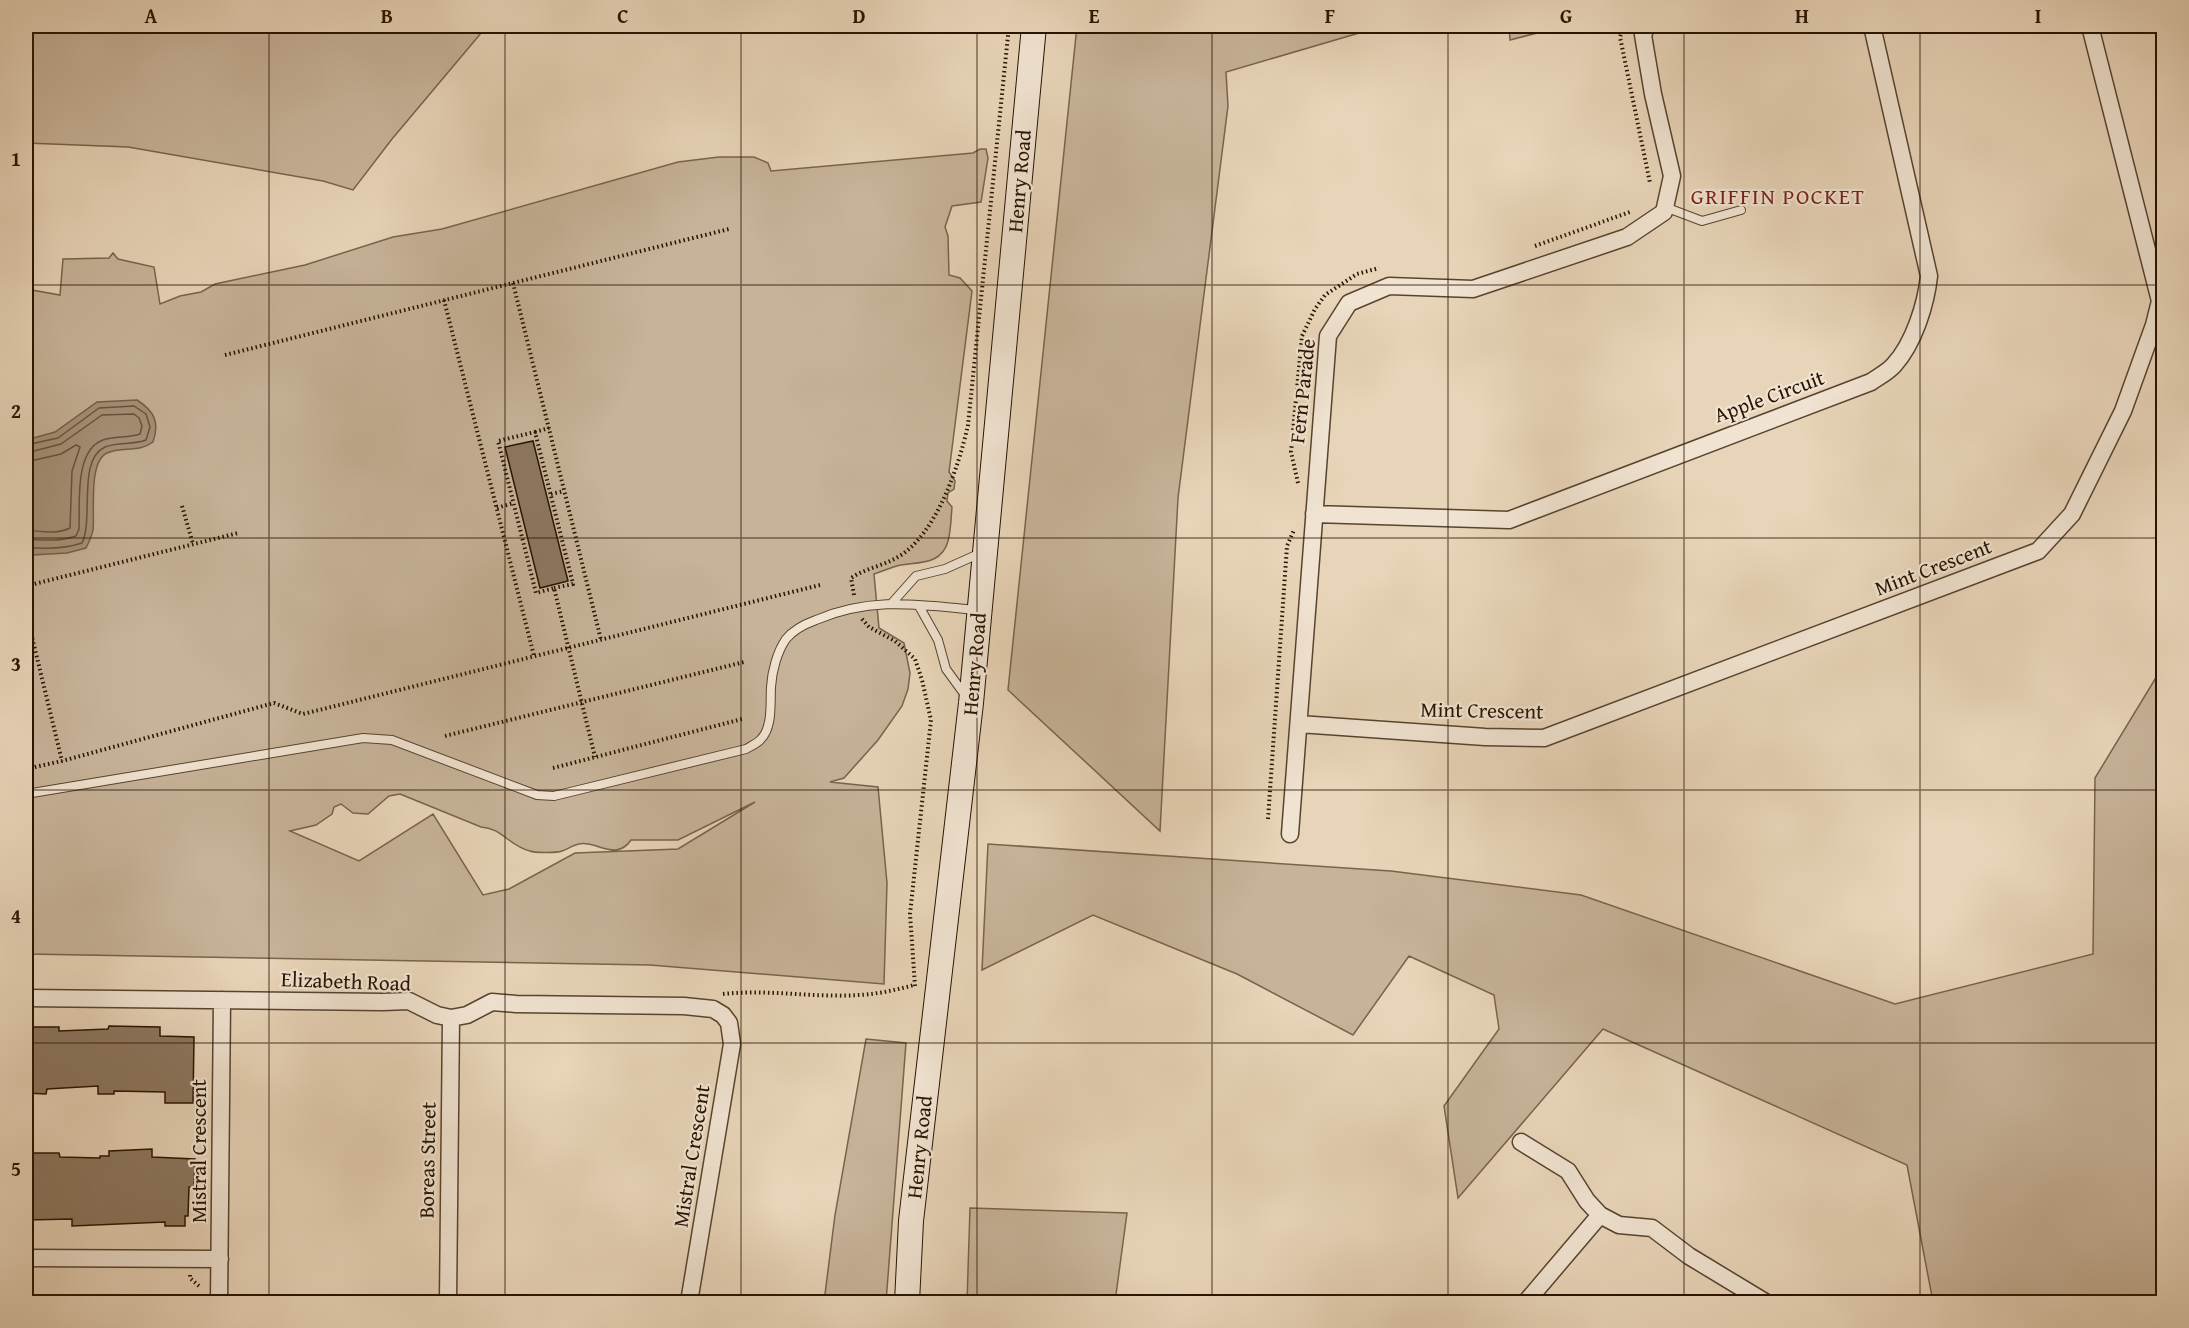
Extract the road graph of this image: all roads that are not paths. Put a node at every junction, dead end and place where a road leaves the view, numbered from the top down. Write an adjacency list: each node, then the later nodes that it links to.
1 (1034, 26): 8 (main road, Henry Road)
2 (1647, 26): 5 (street)
3 (1872, 26): 7 (street, Apple Circuit)
4 (2090, 26): 13 (street, Mint Crescent)
5 (1665, 207): 6 (lane); 7 (street, Fern Parade)
6 (1741, 210)
7 (1314, 514): 13 (street, Fern Parade)
8 (985, 551): 9 (lane); 11 (main road, Henry Road)
9 (892, 603): 10 (lane); 14 (lane)
10 (919, 606): 11 (lane); 12 (lane)
11 (979, 610): 12 (main road, Henry Road)
12 (971, 703): 26 (main road, Henry Road)
13 (1299, 724): 15 (street, Fern Parade)
14 (26, 794)
15 (1290, 834)
16 (26, 998): 17 (street, Elizabeth Road)
17 (222, 1000): 18 (street, Elizabeth Road); 22 (street, Mistral Crescent)
18 (451, 1018): 24 (street, Boreas Street); 25 (street, Mistral Crescent)
19 (1521, 1142): 20 (street)
20 (1600, 1215): 27 (street); 28 (street)
21 (26, 1258): 22 (street)
22 (220, 1260): 23 (street, Mistral Crescent)
23 (219, 1302)
24 (448, 1302)
25 (689, 1302)
26 (907, 1302)
27 (1526, 1302)
28 (1765, 1302)

